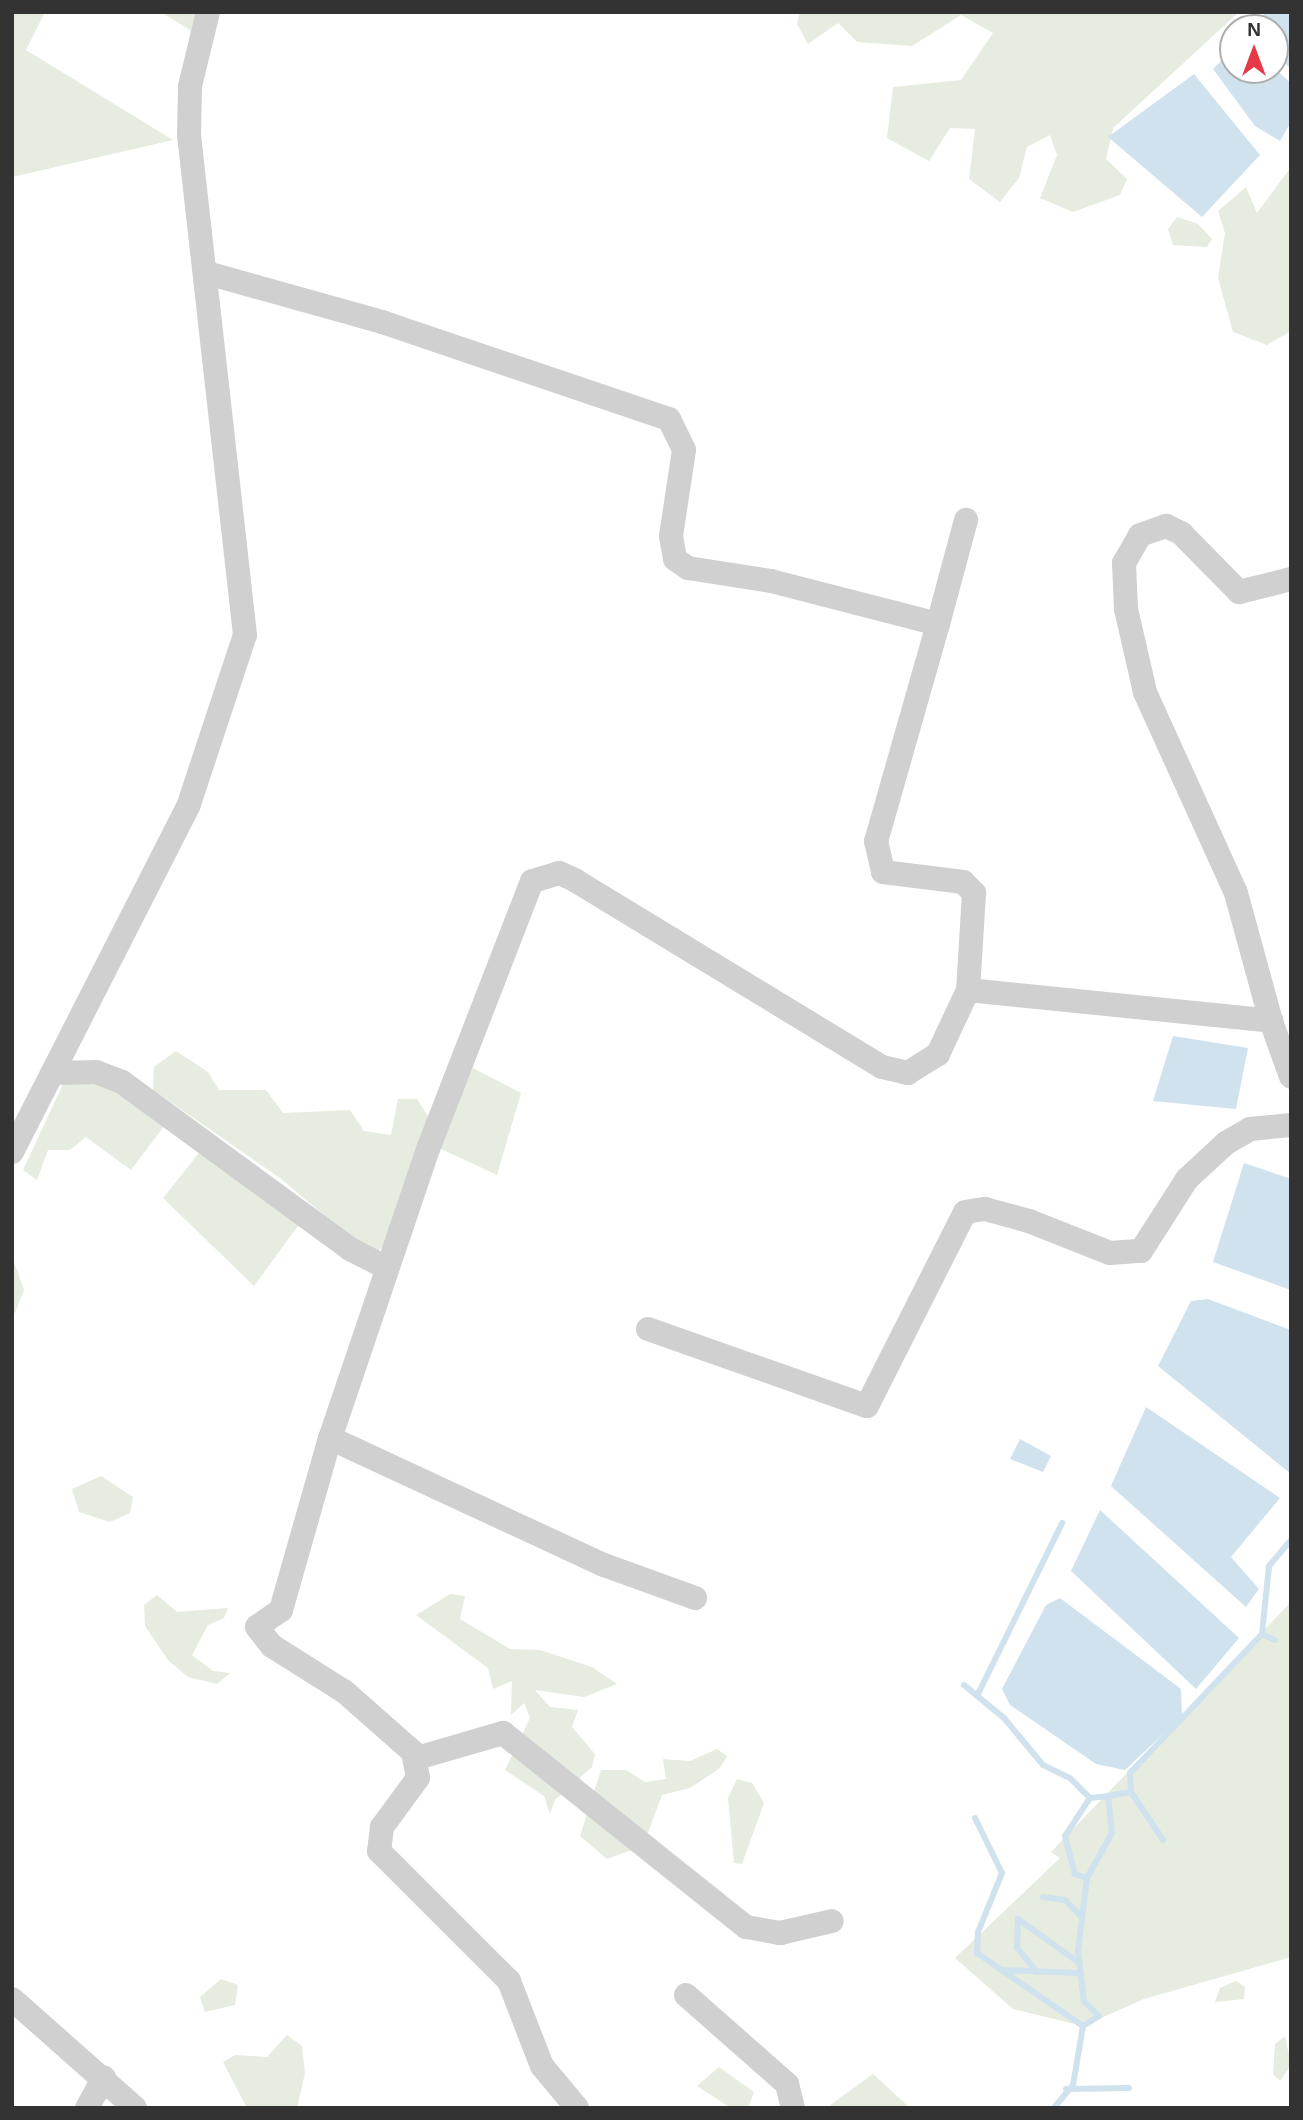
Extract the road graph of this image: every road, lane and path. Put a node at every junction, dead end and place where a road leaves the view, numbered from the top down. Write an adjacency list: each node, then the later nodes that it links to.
1 (208, 12): 2 (street)
2 (208, 273): 5 (street); 8 (street)
3 (966, 520): 5 (street)
4 (1291, 579): 7 (street)
5 (938, 624): 6 (street)
6 (968, 990): 7 (street); 12 (street)
7 (1270, 1021): 9 (street)
8 (56, 1073): 11 (street); 12 (street)
9 (1291, 1077)
10 (1291, 1125): 13 (street)
11 (12, 1152)
12 (387, 1268): 14 (street)
13 (648, 1329)
14 (330, 1438): 15 (street); 16 (street)
15 (695, 1598)
16 (417, 1758): 17 (street); 23 (street)
17 (832, 1921)
18 (686, 1995): 24 (street)
19 (12, 1999): 20 (street)
20 (104, 2077): 21 (street); 22 (street)
21 (87, 2108)
22 (135, 2108)
23 (577, 2108)
24 (793, 2108)

